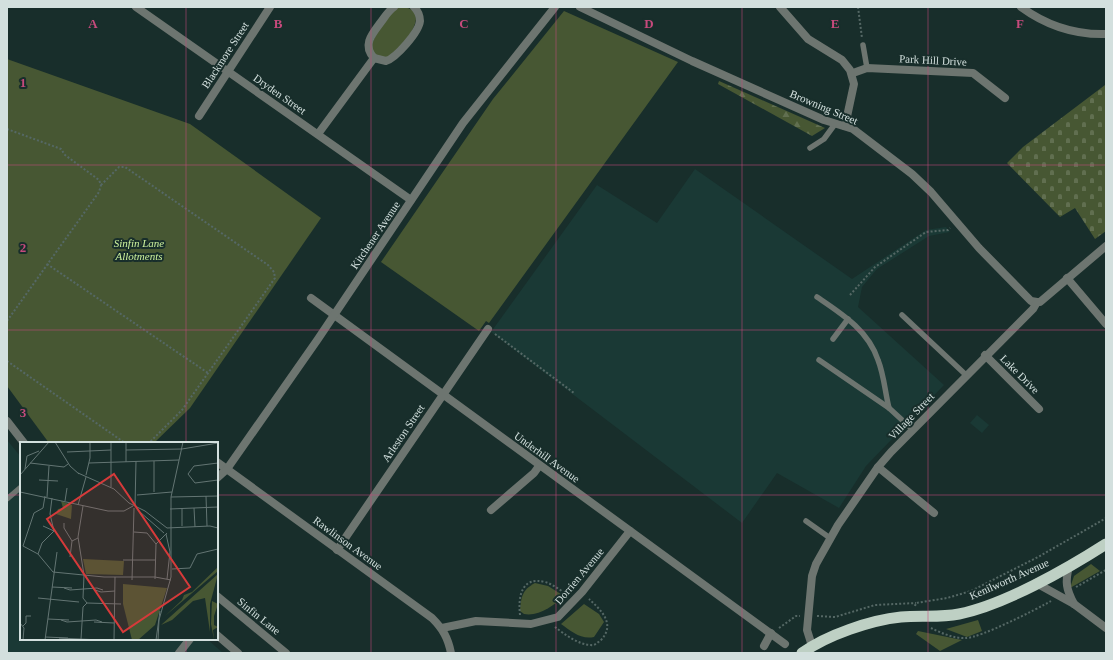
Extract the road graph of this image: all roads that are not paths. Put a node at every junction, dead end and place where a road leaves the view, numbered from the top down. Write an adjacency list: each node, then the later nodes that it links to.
1 (136, 7): 13 (street, Dryden Street)
2 (270, 7): 13 (street, Blackmore Street)
3 (394, 7): 11 (street)
4 (414, 7): 11 (street)
5 (555, 7): 21 (street, Kitchener Avenue)
6 (580, 7): 17 (street, Browning Street)
7 (780, 7): 14 (street)
8 (1021, 7): 9 (street)
9 (1106, 34)
10 (863, 45): 12 (lane)
11 (374, 58): 19 (street)
12 (867, 68): 14 (street, Park Hill Drive); 15 (street, Park Hill Drive)
13 (228, 71): 16 (street, Blackmore Street); 19 (street, Dryden Street)
14 (852, 73): 18 (street)
15 (1005, 98)
16 (199, 116)
17 (835, 124): 18 (street, Browning Street); 20 (lane)
18 (845, 126): 26 (street, Browning Street)
19 (318, 134): 21 (street, Dryden Street)
20 (810, 148)
21 (411, 200): 27 (street, Kitchener Avenue)
22 (1106, 246): 23 (street, Village Street)
23 (1067, 278): 26 (street, Village Street); 30 (street)
24 (817, 297): 29 (lane)
25 (311, 298): 27 (street, Underhill Avenue)
26 (1036, 302): 33 (street, Village Street)
27 (335, 314): 36 (street, Underhill Avenue); 45 (street, Kitchener Avenue)
28 (902, 315): 35 (lane)
29 (848, 319): 32 (lane); 37 (lane)
30 (1106, 324)
31 (488, 329): 36 (street, Arleston Street)
32 (833, 339)
33 (985, 356): 35 (street, Village Street); 38 (street, Lake Drive)
34 (819, 360): 37 (lane)
35 (966, 375): 40 (street, Village Street)
36 (444, 393): 43 (street, Underhill Avenue); 55 (street, Arleston Street)
37 (889, 408): 40 (lane)
38 (1039, 409)
39 (7, 420): 41 (street)
40 (913, 430): 44 (street, Village Street)
41 (23, 442)
42 (218, 463): 45 (street, Rawlinson Avenue)
43 (539, 466): 49 (street); 52 (street, Underhill Avenue)
44 (878, 467): 50 (street); 53 (street, Village Street)
45 (227, 469): 46 (street, Kitchener Avenue); 55 (street, Rawlinson Avenue)
46 (218, 477)
47 (20, 488): 48 (lane)
48 (7, 499)
49 (491, 510)
50 (934, 513)
51 (806, 521): 53 (lane)
52 (630, 531): 60 (street, Dorrien Avenue); 62 (street, Underhill Avenue)
53 (830, 538): 67 (street, Village Street)
54 (1106, 544): 56 (highway, Kenilworth Avenue)
55 (337, 550): 60 (street, Rawlinson Avenue)
56 (1069, 566): 57 (highway, Kenilworth Avenue); 58 (street)
57 (1036, 583): 58 (street); 67 (highway, Kenilworth Avenue)
58 (1064, 594): 61 (street)
59 (218, 597): 70 (street, Sinfin Lane)
60 (442, 628): 71 (street, Rawlinson Avenue)
61 (1106, 628)
62 (771, 634): 65 (street, Underhill Avenue); 66 (street)
63 (218, 637): 69 (street)
64 (189, 640): 68 (street)
65 (785, 644)
66 (764, 646)
67 (812, 646): 72 (highway, Kenilworth Avenue)
68 (179, 653)
69 (238, 653)
70 (286, 653)
71 (451, 653)
72 (802, 653)

